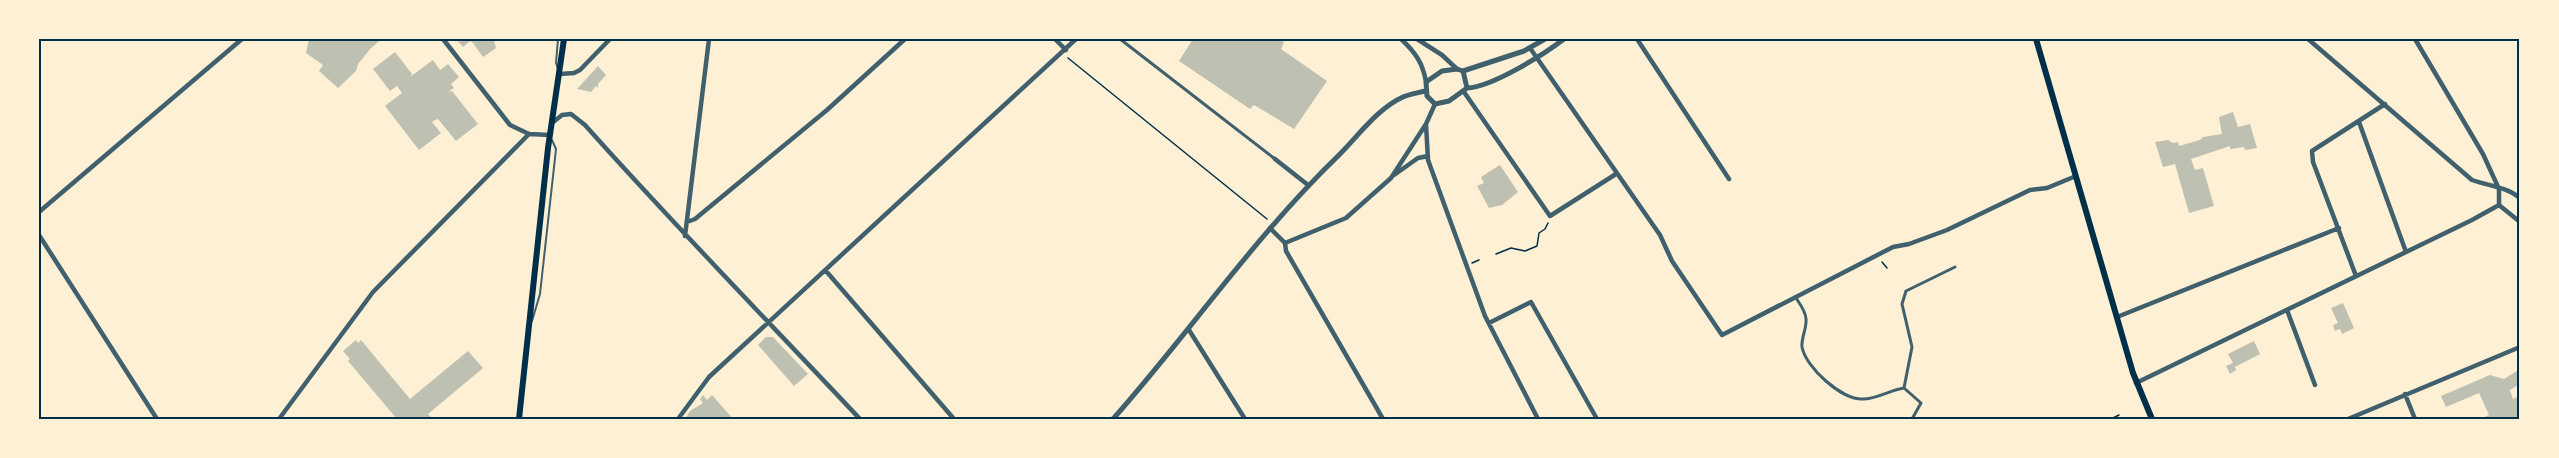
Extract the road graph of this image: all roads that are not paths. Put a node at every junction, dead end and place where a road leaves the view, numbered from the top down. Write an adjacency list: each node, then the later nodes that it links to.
1 (242, 39): 44 (street)
2 (442, 39): 32 (street)
3 (558, 39): 23 (lane)
4 (564, 39): 23 (main road)
5 (610, 39): 23 (street)
6 (709, 39): 45 (street)
7 (905, 39): 45 (street)
8 (1055, 39): 20 (street)
9 (1076, 39): 20 (street)
10 (1120, 39): 35 (street)
11 (1401, 39): 24 (street)
12 (1417, 39): 22 (street)
13 (1545, 39): 19 (street)
14 (1564, 39): 21 (street)
15 (1637, 39): 39 (street)
16 (2036, 39): 37 (main road)
17 (2308, 39): 28 (street)
18 (2415, 39): 41 (street)
19 (1530, 48): 21 (street); 22 (street)
20 (1064, 51): 54 (street)
21 (1536, 58): 25 (street); 36 (street)
22 (1460, 70): 24 (street); 25 (street)
23 (560, 74): 30 (main road)
24 (1426, 82): 26 (street)
25 (1465, 90): 27 (street); 36 (street)
26 (1425, 91): 27 (street); 40 (street)
27 (1435, 104): 31 (street)
28 (2385, 104): 29 (street); 41 (street)
29 (2359, 122): 48 (street); 52 (street)
30 (552, 123): 33 (main road); 50 (street)
31 (1426, 124): 34 (street); 38 (street)
32 (529, 134): 33 (street); 68 (street)
33 (550, 135): 69 (main road)
34 (1428, 156): 38 (street); 60 (street)
35 (1275, 159): 40 (street)
36 (1616, 174): 56 (street)
37 (2076, 176): 56 (street); 58 (main road)
38 (1391, 178): 51 (street)
39 (1729, 178)
40 (1308, 185): 47 (street)
41 (2499, 189): 42 (street); 43 (street)
42 (2520, 198)
43 (2499, 205): 46 (street); 52 (street)
44 (39, 212)
45 (687, 222): 50 (street)
46 (2520, 222)
47 (1271, 226): 51 (street); 61 (street)
48 (2338, 228): 55 (street); 58 (street)
49 (39, 235): 67 (street)
50 (685, 236): 59 (street)
51 (1285, 243): 75 (street)
52 (2406, 252): 55 (street)
53 (1955, 267): 65 (street)
54 (826, 271): 59 (street); 72 (street)
55 (2356, 276): 57 (street)
56 (1796, 298): 65 (street)
57 (2287, 310): 63 (street); 64 (street)
58 (2117, 317): 63 (main road)
59 (770, 321): 70 (street); 71 (street)
60 (1489, 323): 76 (street); 77 (street)
61 (1189, 330): 73 (street); 74 (street)
62 (2520, 346): 66 (street)
63 (2136, 383): 79 (main road)
64 (2315, 385)
65 (1904, 388): 78 (street)
66 (2405, 394): 80 (street); 81 (street)
67 (157, 419)
68 (279, 419)
69 (519, 419)
70 (678, 419)
71 (860, 419)
72 (954, 419)
73 (1113, 419)
74 (1245, 419)
75 (1383, 419)
76 (1538, 419)
77 (1597, 419)
78 (1912, 419)
79 (2152, 419)
80 (2348, 419)
81 (2415, 419)

